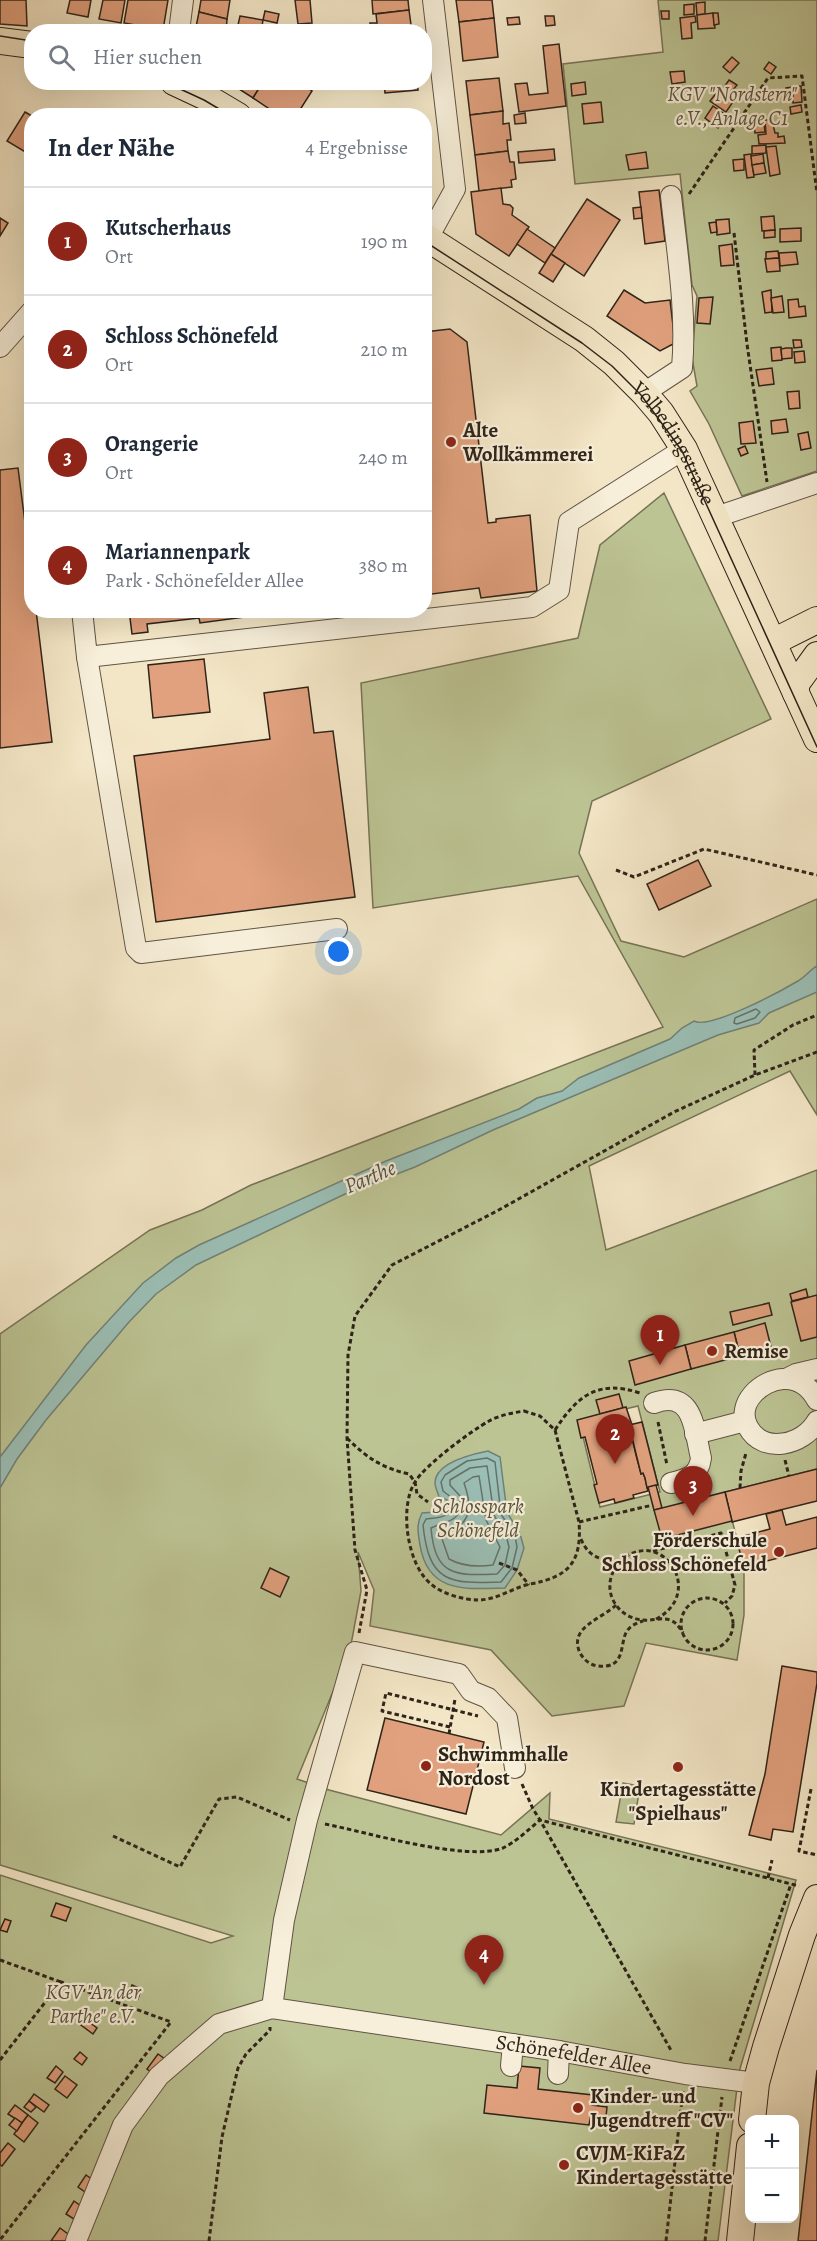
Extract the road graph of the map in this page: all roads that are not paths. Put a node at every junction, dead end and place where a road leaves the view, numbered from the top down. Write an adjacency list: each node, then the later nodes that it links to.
1 (183, 0): 3 (street)
2 (433, 0): 9 (street)
3 (180, 24)
4 (0, 41): 5 (main road)
5 (24, 44)
6 (191, 90): 7 (main road)
7 (225, 108)
8 (671, 196): 13 (street)
9 (432, 227)
10 (432, 241): 13 (main road, Volbedingstraße)
11 (24, 320): 12 (street)
12 (0, 347)
13 (644, 393): 14 (main road, Volbedingstraße)
14 (684, 449): 16 (main road, Volbedingstraße); 21 (street)
15 (817, 483): 16 (street)
16 (716, 517): 19 (main road, Volbedingstraße)
17 (82, 618): 21 (street)
18 (817, 620): 19 (main road)
19 (773, 642): 22 (main road, Volbedingstraße)
20 (817, 655): 22 (main road)
21 (87, 657): 24 (street)
22 (796, 693): 23 (main road, Volbedingstraße)
23 (817, 739)
24 (337, 929)
25 (817, 1369): 26 (street)
26 (786, 1379): 27 (street); 30 (street)
27 (817, 1400)
28 (654, 1403): 31 (street)
29 (817, 1421): 32 (street)
30 (750, 1428): 31 (street); 32 (street)
31 (695, 1434): 33 (street)
32 (810, 1436)
33 (671, 1483)
34 (515, 1768): 36 (street)
35 (817, 1898): 41 (main road)
36 (272, 2008): 37 (street, Schönefelder Allee); 44 (street)
37 (513, 2044): 38 (street, Schönefelder Allee); 39 (street)
38 (559, 2051): 40 (street); 41 (street, Schönefelder Allee)
39 (511, 2066)
40 (558, 2074)
41 (756, 2083): 42 (main road)
42 (753, 2115)
43 (748, 2169): 45 (main road)
44 (76, 2241)
45 (740, 2241)

